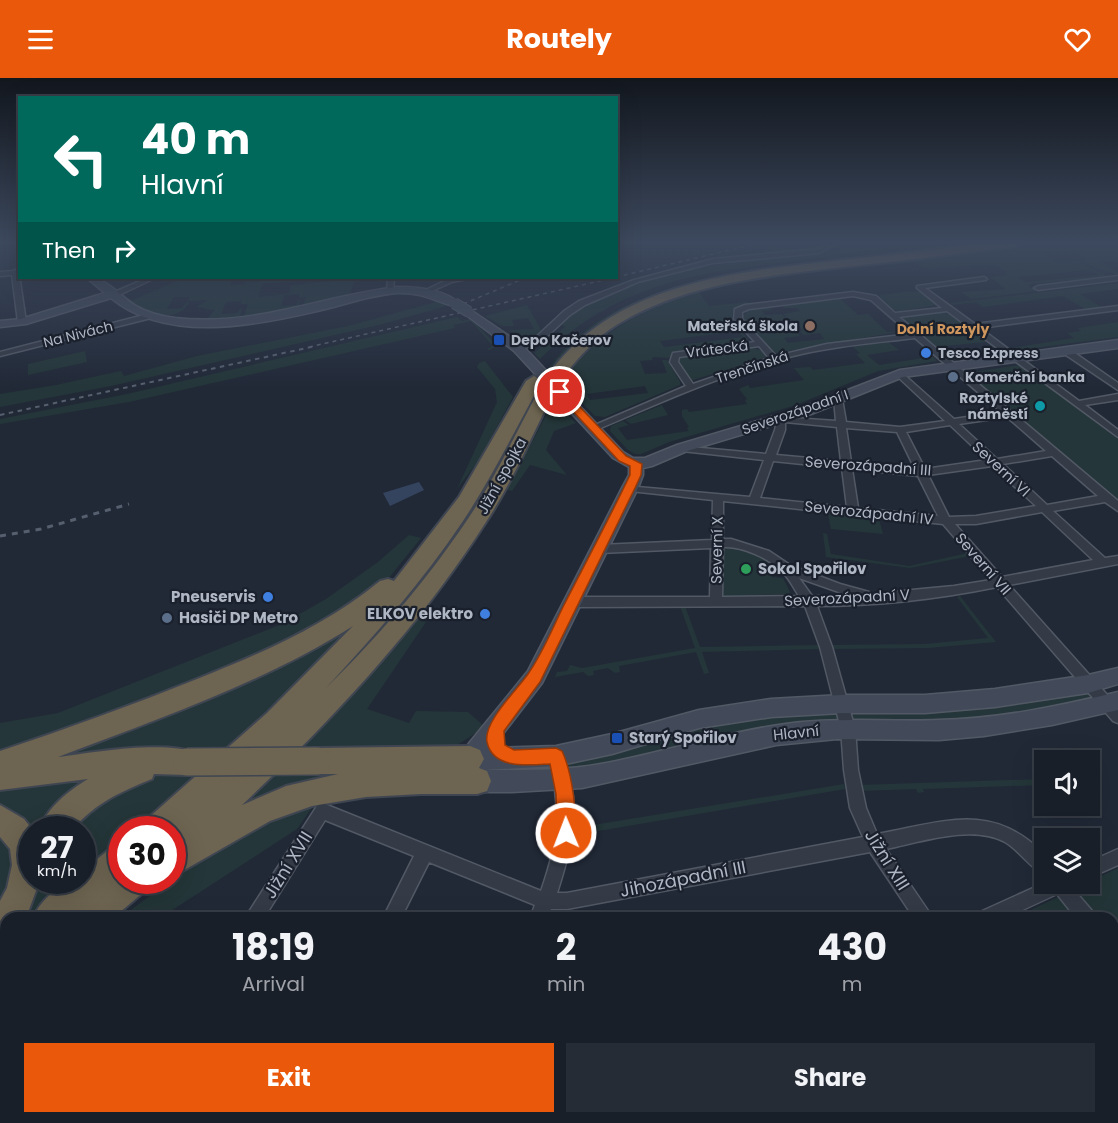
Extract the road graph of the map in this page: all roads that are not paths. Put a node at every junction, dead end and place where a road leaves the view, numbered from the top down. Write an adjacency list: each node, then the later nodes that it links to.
1 (18, 291): 15 (street)
2 (110, 291): 10 (street)
3 (122, 291): 10 (street)
4 (391, 291): 14 (street)
5 (428, 291): 22 (street, bridge)
6 (612, 291): 22 (street)
7 (659, 291): 19 (highway)
8 (681, 291): 28 (highway, Jižní spojka)
9 (924, 291): 11 (street)
10 (114, 294): 14 (street); 15 (street)
11 (950, 309): 13 (street); 17 (street)
12 (1118, 309): 17 (street)
13 (894, 315): 18 (street); 20 (street)
14 (148, 316): 23 (street, Na Nivách)
15 (22, 322): 16 (street)
16 (0, 324)
17 (973, 327): 26 (street)
18 (918, 335): 25 (street, Trenčínská); 27 (street)
19 (563, 344)
20 (759, 344): 25 (street); 30 (street, Vrútecká)
21 (1118, 344): 24 (street)
22 (518, 348): 39 (street)
23 (3, 351)
24 (1066, 351): 26 (street); 31 (street)
25 (774, 358): 30 (street, Trenčínská)
26 (1016, 358): 27 (street); 34 (street)
27 (954, 367): 29 (street, Severozápadní I); 35 (street)
28 (547, 373): 57 (highway, Jižní spojka); 86 (highway, Jižní spojka)
29 (900, 374): 33 (street, Severozápadní I); 37 (street, Severní VI)
30 (692, 387): 39 (street, Trenčínská)
31 (1118, 387)
32 (1118, 397): 34 (street)
33 (838, 399): 36 (street, Severozápadní I); 38 (street)
34 (1077, 404): 41 (street)
35 (1008, 414): 37 (street); 43 (street)
36 (781, 419): 38 (street); 42 (street, Severozápadní I); 44 (street)
37 (952, 423): 40 (street); 45 (street, Severní VI)
38 (841, 425): 40 (street); 47 (street)
39 (593, 428): 46 (street)
40 (900, 430): 48 (street, Severní VII)
41 (1118, 434)
42 (682, 448): 44 (street, Severozápadní III); 46 (street, Severozápadní I)
43 (1054, 453): 45 (street, Severozápadní III); 51 (street)
44 (770, 458): 47 (street, Severozápadní III); 52 (street)
45 (994, 462): 48 (street, Severozápadní III); 54 (street, Severní VI)
46 (636, 464): 49 (street)
47 (847, 466): 48 (street, Severozápadní III); 55 (street)
48 (923, 473): 56 (street, Severní VII)
49 (630, 488): 50 (street, Severozápadní IV); 59 (street)
50 (718, 498): 52 (street, Severozápadní IV); 58 (street, Severní X)
51 (1107, 498): 53 (street); 54 (street, Severozápadní IV)
52 (753, 502): 55 (street, Severozápadní IV)
53 (1118, 507)
54 (1044, 508): 56 (street, Severozápadní IV); 61 (street, Severní VI)
55 (853, 512): 56 (street, Severozápadní IV)
56 (946, 521): 63 (street, Severní VII)
57 (438, 541): 77 (highway); 83 (highway, Jižní spojka)
58 (717, 542): 59 (street); 62 (street); 67 (street, Severní X)
59 (600, 549): 66 (street)
60 (1118, 560): 61 (street, Severozápadní V)
61 (1103, 563): 63 (street, Severozápadní V)
62 (787, 568): 64 (street); 65 (street, Jižní XIII)
63 (999, 582): 64 (street, Severozápadní V); 69 (street, Severní VII)
64 (875, 598): 65 (street, Severozápadní V)
65 (809, 601): 67 (street, Severozápadní V); 70 (street, Jižní XIII)
66 (573, 602): 67 (street, Severozápadní V); 72 (street)
67 (716, 602)
68 (1118, 676): 69 (street, Hlavní)
69 (1088, 684): 70 (street, Hlavní); 71 (street, Severní VII)
70 (842, 704): 73 (street, Jižní XIII); 74 (street, Hlavní)
71 (1114, 707): 73 (street, Hlavní)
72 (496, 728): 75 (street); 78 (street)
73 (848, 729): 80 (street, Hlavní); 87 (street, Jižní XIII)
74 (556, 756): 75 (street, Hlavní); 80 (street)
75 (512, 757): 78 (street, Hlavní)
76 (187, 762): 78 (highway, bridge); 79 (highway); 82 (highway)
77 (0, 764)
78 (473, 770): 80 (street, Hlavní); 89 (highway)
79 (0, 777)
80 (561, 780): 98 (street)
81 (322, 811): 88 (street, Jihozápadní III); 102 (street, Jižní XVII)
82 (66, 816)
83 (172, 816)
84 (0, 820): 85 (highway)
85 (18, 834)
86 (186, 836)
87 (873, 843): 90 (street, Jihozápadní III); 98 (street, Jihozápadní III); 105 (street, Jižní XIII)
88 (425, 852): 98 (street, Jihozápadní III); 103 (street)
89 (186, 854)
90 (1034, 854)
91 (1118, 857): 92 (street)
92 (1100, 865)
93 (108, 870): 100 (highway)
94 (20, 894): 99 (highway)
95 (119, 894): 101 (highway)
96 (1038, 894): 106 (street)
97 (1067, 894): 107 (street)
98 (546, 901): 104 (street)
99 (10, 912)
100 (56, 912)
101 (97, 912)
102 (258, 912)
103 (395, 912)
104 (541, 912)
105 (920, 912)
106 (999, 912)
107 (1082, 912)

